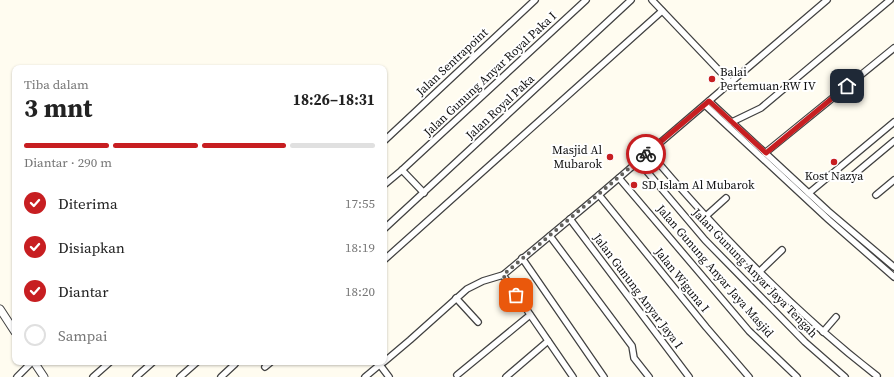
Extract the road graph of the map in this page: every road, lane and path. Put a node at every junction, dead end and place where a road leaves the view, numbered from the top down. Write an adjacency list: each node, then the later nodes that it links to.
1 (535, 0): 13 (street, Jalan Sentrapoint)
2 (586, 0): 18 (street, Jalan Gunung Anyar Royal Paka I)
3 (631, 0): 23 (street, Jalan Royal Paka)
4 (652, 0): 7 (street)
5 (827, 0): 9 (street)
6 (890, 0): 11 (street)
7 (662, 11): 9 (street); 33 (street)
8 (894, 48): 16 (street)
9 (730, 82): 10 (street)
10 (707, 103): 11 (street); 15 (street); 38 (street)
11 (732, 122): 16 (street)
12 (894, 122): 24 (street)
13 (387, 138)
14 (894, 141): 19 (street)
15 (649, 152): 17 (street); 28 (street)
16 (766, 153): 24 (street)
17 (638, 161): 20 (street); 75 (street, Jalan Gunung Anyar Jaya Tengah)
18 (406, 167): 22 (street, Jalan Gunung Anyar Royal Paka I); 23 (street)
19 (851, 177)
20 (619, 178): 25 (street); 74 (street, Jalan Gunung Anyar Jaya Masjid)
21 (894, 180): 26 (street)
22 (387, 183)
23 (424, 193): 30 (street, Jalan Royal Paka)
24 (809, 193): 35 (street)
25 (599, 195): 29 (street); 73 (street, Jalan Wiguna I)
26 (876, 195)
27 (726, 198): 28 (street)
28 (706, 216): 36 (street)
29 (570, 219): 31 (street); 72 (street, Jalan Gunung Anyar Jaya I)
30 (387, 226)
31 (550, 236): 34 (street); 71 (street)
32 (782, 250): 36 (street)
33 (387, 257)
34 (522, 258): 37 (street); 70 (street)
35 (894, 267)
36 (759, 272): 45 (street)
37 (503, 275): 39 (street); 41 (street)
38 (894, 278)
39 (456, 298): 43 (street); 47 (street)
40 (0, 309): 44 (street)
41 (530, 315): 46 (street); 58 (street)
42 (836, 317): 45 (street)
43 (478, 322)
44 (12, 327)
45 (823, 332): 59 (street)
46 (548, 341): 68 (street); 69 (street)
47 (387, 359)
48 (30, 365): 60 (street)
49 (35, 365): 61 (street)
50 (107, 365): 62 (street)
51 (150, 365): 63 (street)
52 (194, 365): 64 (street)
53 (234, 365): 65 (street)
54 (267, 365): 57 (street)
55 (380, 365): 66 (street)
56 (383, 365): 67 (street)
57 (265, 367)
58 (457, 375)
59 (876, 376)
60 (17, 377)
61 (44, 377)
62 (93, 377)
63 (136, 377)
64 (180, 377)
65 (221, 377)
66 (365, 377)
67 (389, 377)
68 (506, 377)
69 (573, 377)
70 (604, 377)
71 (649, 377)
72 (689, 377)
73 (749, 377)
74 (797, 377)
75 (845, 377)

